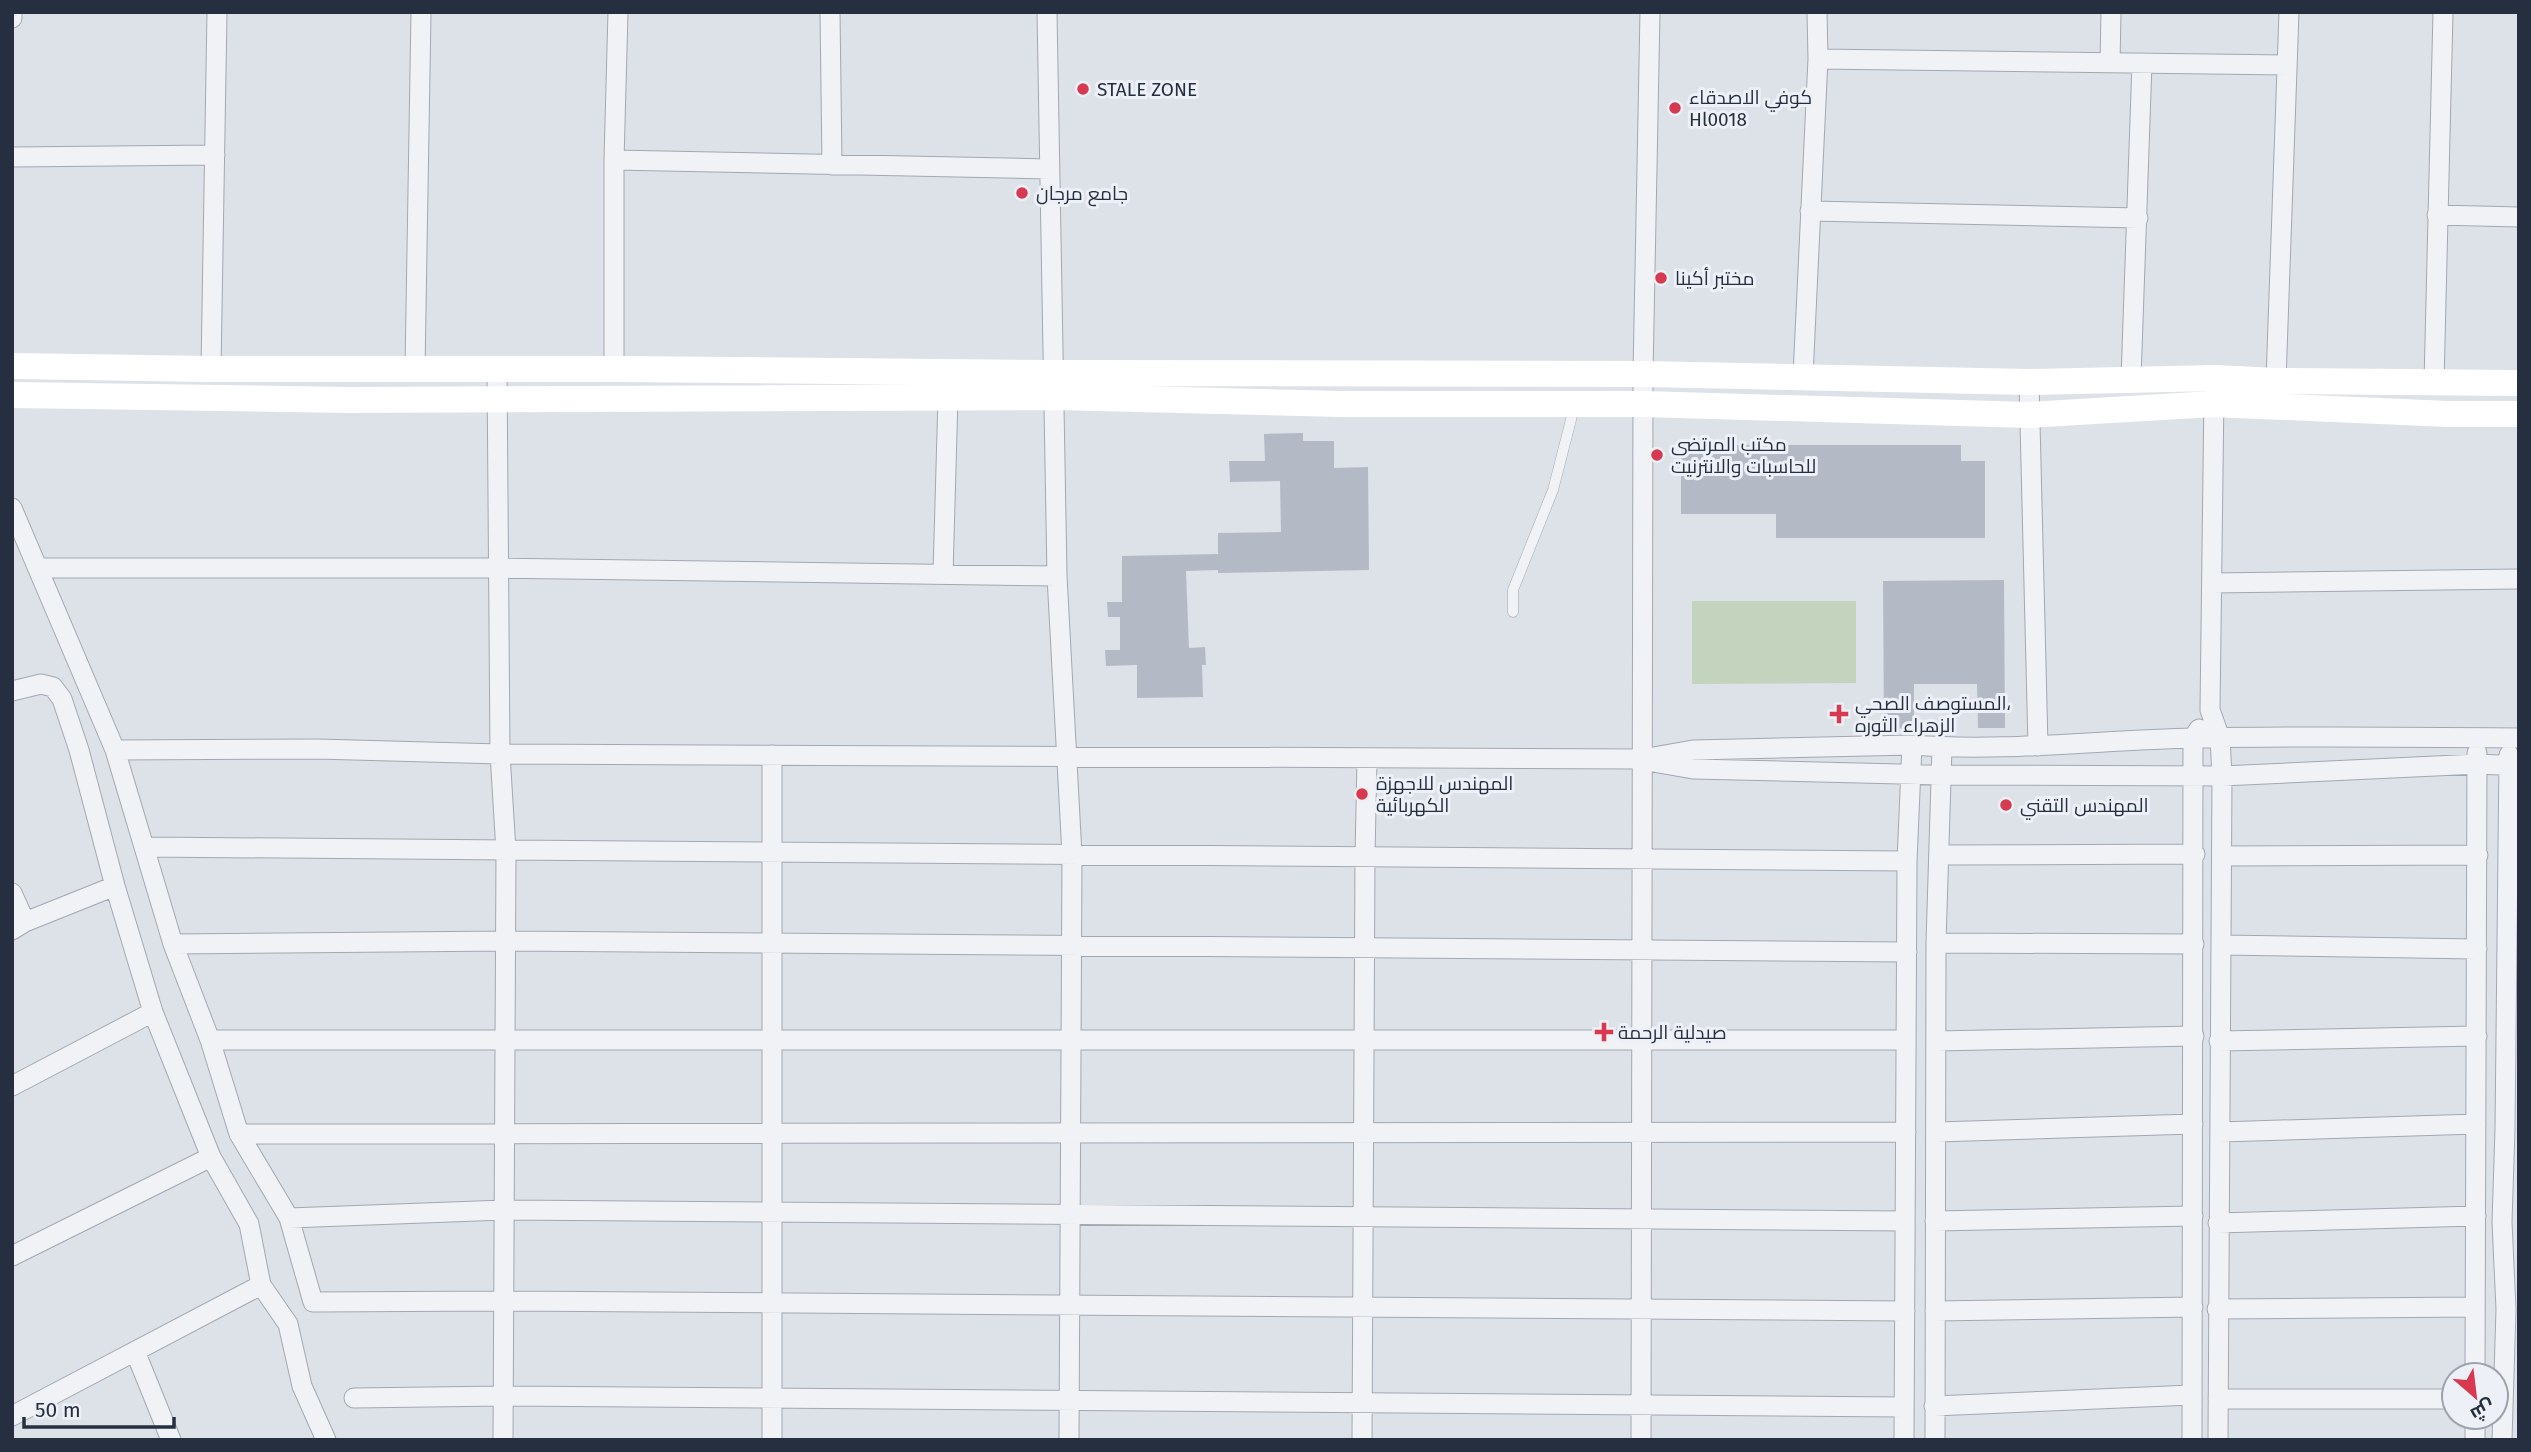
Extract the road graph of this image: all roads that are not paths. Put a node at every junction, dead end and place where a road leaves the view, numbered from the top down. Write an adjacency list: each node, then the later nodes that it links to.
1 (12, 12): 12 (street)
2 (216, 12): 17 (street)
3 (421, 12): 28 (street)
4 (618, 12): 19 (street)
5 (830, 12): 20 (street)
6 (1047, 12): 21 (street)
7 (1650, 12): 31 (street)
8 (1817, 12): 13 (street)
9 (2110, 12): 14 (street)
10 (2289, 12): 16 (street)
11 (2443, 12): 23 (street)
12 (12, 18)
13 (1818, 59): 14 (street); 22 (street)
14 (2110, 63): 15 (street)
15 (2142, 63): 16 (street); 25 (street)
16 (2287, 65): 34 (street)
17 (215, 155): 18 (street); 27 (street)
18 (12, 157)
19 (614, 160): 20 (street); 30 (street)
20 (832, 164): 21 (street)
21 (1049, 169): 38 (street)
22 (1810, 211): 25 (street); 32 (street)
23 (2437, 215): 24 (street); 36 (street)
24 (2519, 217)
25 (2138, 218): 33 (street)
26 (12, 366): 27 (street)
27 (211, 369): 28 (street)
28 (415, 369): 29 (street)
29 (496, 369): 30 (street); 42 (street)
30 (614, 369): 38 (street)
31 (1643, 374): 32 (street); 38 (street); 44 (street)
32 (1803, 376): 35 (street)
33 (2131, 379): 35 (street); 39 (street)
34 (2276, 381): 36 (street); 39 (street)
35 (2029, 382): 46 (street)
36 (2434, 383): 37 (street)
37 (2519, 383)
38 (1054, 385): 41 (street); 43 (street); 51 (street)
39 (2214, 391): 45 (street); 46 (street); 53 (street)
40 (12, 395): 42 (street)
41 (948, 397): 42 (street); 50 (street)
42 (497, 398): 49 (street)
43 (1576, 404): 44 (street); 54 (lane)
44 (1643, 404): 46 (street); 69 (street)
45 (2519, 414)
46 (2029, 415): 62 (street)
47 (12, 508): 48 (street)
48 (39, 568): 49 (street); 64 (street)
49 (497, 568): 50 (street); 65 (street)
50 (943, 574): 51 (street)
51 (1057, 576): 67 (street)
52 (2519, 579): 53 (street)
53 (2212, 583): 56 (street)
54 (1513, 612)
55 (12, 691): 88 (street)
56 (2210, 710): 57 (street); 58 (street)
57 (2193, 738): 58 (street); 62 (street); 74 (street)
58 (2220, 738): 59 (street); 75 (street)
59 (2476, 738): 60 (street); 70 (street)
60 (2513, 738): 71 (street)
61 (1912, 745): 63 (street); 69 (street); 72 (street)
62 (2038, 746): 63 (street)
63 (1942, 747): 73 (street)
64 (115, 751): 65 (street); 76 (street)
65 (500, 754): 66 (street); 77 (street)
66 (772, 755): 67 (street); 78 (street)
67 (1066, 757): 68 (street); 80 (street)
68 (1367, 759): 69 (street); 85 (street)
69 (1642, 760): 72 (street); 86 (street)
70 (2478, 764): 71 (street); 75 (street); 82 (street)
71 (2514, 766): 83 (street)
72 (1912, 773): 73 (street); 87 (street)
73 (1941, 775): 74 (street); 81 (street)
74 (2195, 775): 75 (street); 79 (street)
75 (2222, 776): 84 (street)
76 (145, 847): 77 (street); 93 (street)
77 (506, 851): 78 (street); 91 (street)
78 (772, 853): 80 (street); 94 (street)
79 (2194, 854): 81 (street); 95 (street)
80 (1072, 855): 85 (street); 97 (street)
81 (1939, 855): 92 (street)
82 (2477, 855): 84 (street); 99 (street)
83 (2514, 855): 101 (street)
84 (2222, 856): 96 (street)
85 (1365, 857): 86 (street); 98 (street)
86 (1644, 859): 87 (street); 100 (street)
87 (1907, 861): 102 (street)
88 (115, 886): 90 (street); 103 (street)
89 (12, 893): 90 (street)
90 (19, 926)
91 (506, 941): 93 (street); 94 (street); 107 (street)
92 (1936, 943): 95 (street); 113 (street)
93 (173, 944): 106 (street)
94 (772, 944): 97 (street); 108 (street)
95 (2194, 944): 104 (street)
96 (2221, 945): 99 (street); 114 (street)
97 (1072, 946): 98 (street); 109 (street)
98 (1364, 948): 100 (street); 110 (street)
99 (2477, 949): 105 (street)
100 (1643, 950): 102 (street); 112 (street)
101 (2512, 950): 115 (street)
102 (1907, 952): 111 (street)
103 (153, 1012): 116 (street); 129 (street)
104 (2194, 1036): 113 (street); 117 (street)
105 (2477, 1036): 114 (street); 118 (street)
106 (210, 1040): 107 (street); 126 (street)
107 (505, 1040): 108 (street); 127 (street)
108 (772, 1040): 109 (street); 128 (street)
109 (1071, 1040): 110 (street); 123 (street)
110 (1364, 1040): 112 (street); 124 (street)
111 (1905, 1040): 112 (street); 120 (street)
112 (1643, 1041): 125 (street)
113 (1936, 1041): 121 (street)
114 (2219, 1041): 122 (street)
115 (2512, 1042): 119 (street)
116 (12, 1086)
117 (2193, 1124): 121 (street); 133 (street)
118 (2476, 1124): 122 (street); 134 (street)
119 (2512, 1129): 140 (street)
120 (1906, 1132): 125 (street); 138 (street)
121 (1937, 1132): 139 (street)
122 (2220, 1132): 141 (street)
123 (1072, 1133): 124 (street); 128 (street); 132 (street)
124 (1364, 1133): 125 (street); 135 (street)
125 (1643, 1133): 137 (street)
126 (239, 1134): 127 (street); 136 (street)
127 (505, 1134): 128 (street); 130 (street)
128 (772, 1134): 131 (street)
129 (211, 1157): 142 (street); 143 (street)
130 (504, 1210): 131 (street); 136 (street); 144 (street)
131 (772, 1213): 132 (street); 145 (street)
132 (1070, 1214): 135 (street); 146 (street)
133 (2193, 1216): 139 (street); 148 (street)
134 (2476, 1216): 141 (street); 149 (street)
135 (1362, 1217): 137 (street); 147 (street)
136 (289, 1218): 144 (street)
137 (1641, 1219): 138 (street); 150 (street)
138 (1905, 1221): 153 (street)
139 (1935, 1221): 154 (street)
140 (2510, 1222): 152 (street)
141 (2218, 1223): 151 (street)
142 (12, 1256)
143 (261, 1285): 155 (street); 171 (street)
144 (503, 1301): 145 (street); 158 (street)
145 (772, 1303): 146 (street); 160 (street)
146 (1069, 1305): 147 (street); 164 (street)
147 (1362, 1307): 150 (street); 165 (street)
148 (2193, 1307): 154 (street); 157 (street)
149 (2476, 1307): 151 (street); 156 (street)
150 (1641, 1309): 153 (street); 166 (street)
151 (2217, 1309): 161 (street)
152 (2512, 1309): 163 (street)
153 (1905, 1311): 168 (street)
154 (1935, 1311): 167 (street)
155 (135, 1351): 169 (street); 170 (street)
156 (2475, 1361)
157 (2192, 1395): 167 (street); 179 (street)
158 (503, 1396): 159 (street); 160 (street); 172 (street)
159 (354, 1398)
160 (772, 1398): 164 (street); 173 (street)
161 (2218, 1399): 162 (street); 180 (street)
162 (2440, 1399)
163 (2510, 1399)
164 (1069, 1400): 165 (street); 174 (street)
165 (1362, 1402): 166 (street); 175 (street)
166 (1640, 1404): 168 (street); 176 (street)
167 (1934, 1406): 178 (street)
168 (1904, 1407): 177 (street)
169 (12, 1416)
170 (171, 1440)
171 (326, 1440)
172 (503, 1440)
173 (772, 1440)
174 (1069, 1440)
175 (1362, 1440)
176 (1641, 1440)
177 (1904, 1440)
178 (1935, 1440)
179 (2192, 1440)
180 (2218, 1440)

